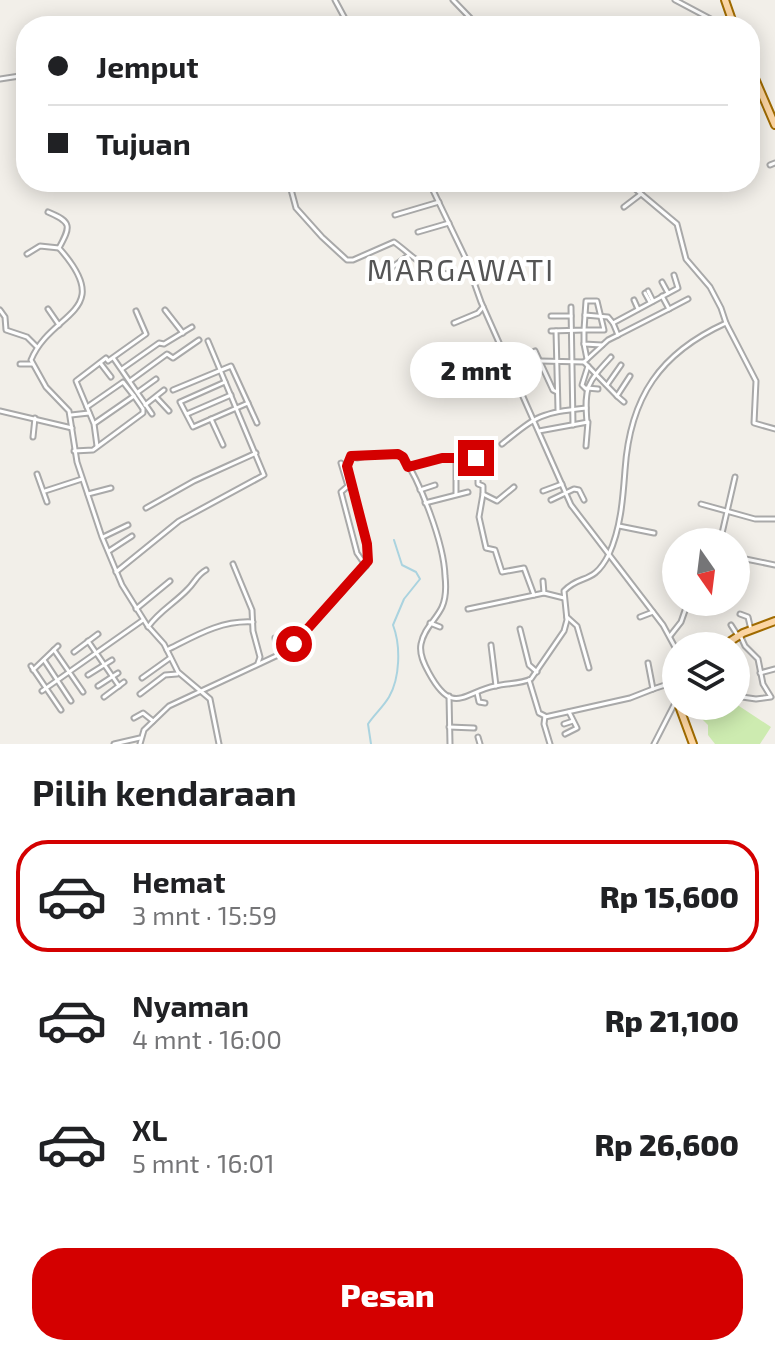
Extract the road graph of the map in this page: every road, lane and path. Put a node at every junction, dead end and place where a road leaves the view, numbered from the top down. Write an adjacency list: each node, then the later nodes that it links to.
1 (453, 0): 3 (street)
2 (675, 0): 4 (street)
3 (468, 16)
4 (705, 16)
5 (760, 90): 6 (main road)
6 (775, 125)
7 (292, 192): 19 (street)
8 (434, 192): 11 (street)
9 (636, 192): 10 (street)
10 (640, 196): 12 (street); 44 (street)
11 (439, 202): 14 (street); 15 (street)
12 (624, 207)
13 (48, 212): 17 (street)
14 (395, 215)
15 (449, 223): 16 (street); 21 (street)
16 (418, 232)
17 (59, 248): 18 (street); 45 (street)
18 (27, 254)
19 (409, 255): 20 (street); 21 (street)
20 (391, 268)
21 (469, 271): 30 (street)
22 (674, 275): 25 (street)
23 (662, 282): 25 (street)
24 (647, 292): 29 (street)
25 (668, 293): 26 (street)
26 (662, 296): 29 (street); 34 (street)
27 (688, 299): 34 (street)
28 (634, 300): 33 (street)
29 (652, 302): 33 (street)
30 (483, 307): 42 (street); 102 (street)
31 (571, 307): 41 (street)
32 (48, 309): 45 (street)
33 (638, 309): 43 (street)
34 (669, 309): 51 (street)
35 (0, 310): 57 (street)
36 (165, 310): 50 (street)
37 (136, 311): 60 (street)
38 (585, 315): 39 (street); 39 (street); 48 (street)
39 (600, 315): 43 (street); 49 (street)
40 (551, 316): 41 (street)
41 (571, 316): 47 (street)
42 (454, 323)
43 (613, 323): 51 (street)
44 (726, 323): 109 (street); 145 (street)
45 (59, 325): 57 (street)
46 (192, 327): 50 (street)
47 (571, 330): 48 (street); 61 (street); 63 (street)
48 (584, 330): 49 (street); 55 (street)
49 (604, 330): 53 (street)
50 (183, 333): 69 (street)
51 (618, 335): 53 (street)
52 (199, 340): 75 (street)
53 (608, 340): 56 (street)
54 (208, 341): 70 (street)
55 (584, 344): 56 (street); 65 (street)
56 (602, 345): 65 (street)
57 (37, 347): 67 (street)
58 (535, 351): 62 (street)
59 (611, 357): 71 (street)
60 (113, 358): 64 (street); 69 (street)
61 (571, 360): 63 (street); 65 (street); 93 (street)
62 (540, 361): 63 (street); 82 (street)
63 (557, 361): 82 (street)
64 (99, 363): 73 (street); 90 (street)
65 (587, 363): 71 (street); 78 (street)
66 (20, 364): 67 (street)
67 (32, 364): 99 (street)
68 (621, 365): 77 (street)
69 (122, 369): 75 (street)
70 (220, 370): 76 (street); 81 (street); 88 (street)
71 (595, 374): 77 (street); 78 (street)
72 (630, 376): 85 (street)
73 (111, 377)
74 (156, 379): 83 (street)
75 (130, 381): 83 (street)
76 (225, 382): 84 (street); 100 (street)
77 (607, 385): 85 (street)
78 (587, 389): 79 (street); 92 (street)
79 (598, 389)
80 (164, 390): 86 (street)
81 (173, 390)
82 (557, 392): 94 (street)
83 (136, 394): 89 (street); 90 (street); 106 (street); 114 (street)
84 (231, 395): 91 (street); 100 (street)
85 (617, 396): 87 (street)
86 (156, 397): 89 (street); 96 (street)
87 (624, 402)
88 (248, 403): 91 (street); 105 (street)
89 (145, 405): 98 (street)
90 (87, 407): 97 (street)
91 (237, 408): 103 (street); 117 (street)
92 (586, 408): 93 (street); 104 (street)
93 (572, 409): 94 (street); 107 (street)
94 (558, 410): 102 (street)
95 (0, 411): 101 (street)
96 (169, 411)
97 (89, 413): 99 (street); 106 (street)
98 (152, 414)
99 (71, 415): 108 (street)
100 (186, 415): 103 (street)
101 (35, 418): 108 (street); 111 (street)
102 (534, 418): 110 (street); 112 (street)
103 (211, 419): 113 (street)
104 (587, 422): 107 (street); 115 (street)
105 (257, 423)
106 (94, 424): 114 (street)
107 (573, 425): 110 (street)
108 (72, 428): 116 (street)
109 (775, 429)
110 (539, 431): 124 (street)
111 (33, 437)
112 (502, 444)
113 (223, 445)
114 (97, 446): 116 (street)
115 (586, 446)
116 (74, 451): 123 (street)
117 (256, 453): 141 (street); 157 (street)
118 (456, 458): 120 (street); 134 (street); 135 (street)
119 (341, 463): 154 (street)
120 (409, 467): 128 (street); 154 (street)
121 (37, 474): 129 (street)
122 (735, 477): 142 (street)
123 (82, 479): 129 (street); 133 (street)
124 (562, 484): 130 (street); 132 (street)
125 (435, 485): 128 (street)
126 (514, 487): 135 (street)
127 (111, 488): 133 (street)
128 (422, 489): 139 (street)
129 (45, 491): 138 (street)
130 (543, 491)
131 (468, 492): 134 (street)
132 (566, 493): 136 (street); 137 (street); 151 (street)
133 (88, 494): 149 (street)
134 (456, 494): 139 (street)
135 (483, 494): 161 (street)
136 (551, 500)
137 (584, 500)
138 (47, 502)
139 (427, 502): 172 (street)
140 (701, 504): 142 (street)
141 (146, 508)
142 (727, 510): 143 (street); 146 (street)
143 (775, 519)
144 (128, 525): 149 (street)
145 (617, 526): 147 (street); 151 (street)
146 (723, 528)
147 (654, 533)
148 (132, 536): 150 (street)
149 (102, 537): 150 (street)
150 (108, 552): 157 (street)
151 (607, 552): 162 (street); 165 (street)
152 (750, 560): 155 (street)
153 (233, 564): 171 (street)
154 (364, 564): 185 (street)
155 (775, 565)
156 (206, 570): 174 (street)
157 (116, 572): 163 (street)
158 (170, 581): 163 (street)
159 (543, 581): 160 (street)
160 (544, 593): 161 (street); 162 (street)
161 (534, 595): 164 (street)
162 (561, 598): 167 (street)
163 (136, 609): 169 (street)
164 (468, 609)
165 (653, 612): 168 (street); 178 (street)
166 (748, 616): 177 (street)
167 (567, 617): 198 (street); 202 (street)
168 (640, 617)
169 (144, 620): 174 (street); 191 (street)
170 (775, 621): 177 (main road)
171 (253, 622): 187 (street); 195 (street)
172 (431, 624): 175 (street); 221 (street)
173 (731, 625): 179 (street)
174 (148, 627): 187 (street)
175 (440, 627)
176 (520, 629): 202 (street)
177 (751, 630): 180 (main road)
178 (667, 632)
179 (736, 632)
180 (747, 632)
181 (284, 633): 185 (street)
182 (98, 634): 184 (street)
183 (275, 638): 190 (street)
184 (88, 641): 189 (street); 191 (street)
185 (290, 644): 190 (street)
186 (491, 645): 211 (street)
187 (167, 650): 192 (street)
188 (750, 651): 204 (street)
189 (74, 652)
190 (278, 652): 195 (street)
191 (96, 653): 197 (street); 200 (street)
192 (170, 658): 201 (street); 207 (street)
193 (44, 660): 200 (street); 209 (street); 217 (street)
194 (112, 660): 197 (street)
195 (259, 662): 215 (street)
196 (648, 663): 216 (street)
197 (105, 665): 205 (street); 206 (street)
198 (589, 668)
199 (775, 669): 204 (street)
200 (70, 672): 209 (street); 218 (street)
201 (178, 672): 215 (street); 220 (street)
202 (536, 672): 208 (street)
203 (118, 673): 206 (street)
204 (760, 673): 224 (street)
205 (88, 675)
206 (113, 677): 212 (street); 213 (street)
207 (142, 678)
208 (529, 680): 211 (street); 229 (street)
209 (58, 681): 217 (street); 225 (street)
210 (124, 682): 213 (street)
211 (495, 684): 219 (street)
212 (98, 686)
213 (119, 686): 222 (street)
214 (662, 686): 216 (street)
215 (198, 689): 231 (street); 242 (street)
216 (653, 689): 228 (street)
217 (44, 690): 227 (street)
218 (83, 692)
219 (477, 693): 221 (street); 226 (street)
220 (140, 694)
221 (449, 696): 236 (street)
222 (104, 697)
223 (750, 697): 224 (street)
224 (773, 697)
225 (71, 701)
226 (485, 703)
227 (61, 710)
228 (569, 712): 229 (street); 234 (street)
229 (545, 717): 245 (street)
230 (134, 718): 231 (street)
231 (151, 720): 240 (street)
232 (667, 720): 246 (street)
233 (684, 720): 247 (main road)
234 (573, 721): 235 (street); 238 (street)
235 (564, 724)
236 (449, 727): 237 (street); 243 (street)
237 (474, 728)
238 (565, 734)
239 (478, 737): 244 (street)
240 (140, 741): 241 (street)
241 (114, 744)
242 (219, 744)
243 (450, 744)
244 (480, 744)
245 (550, 744)
246 (654, 744)
247 (693, 744)

